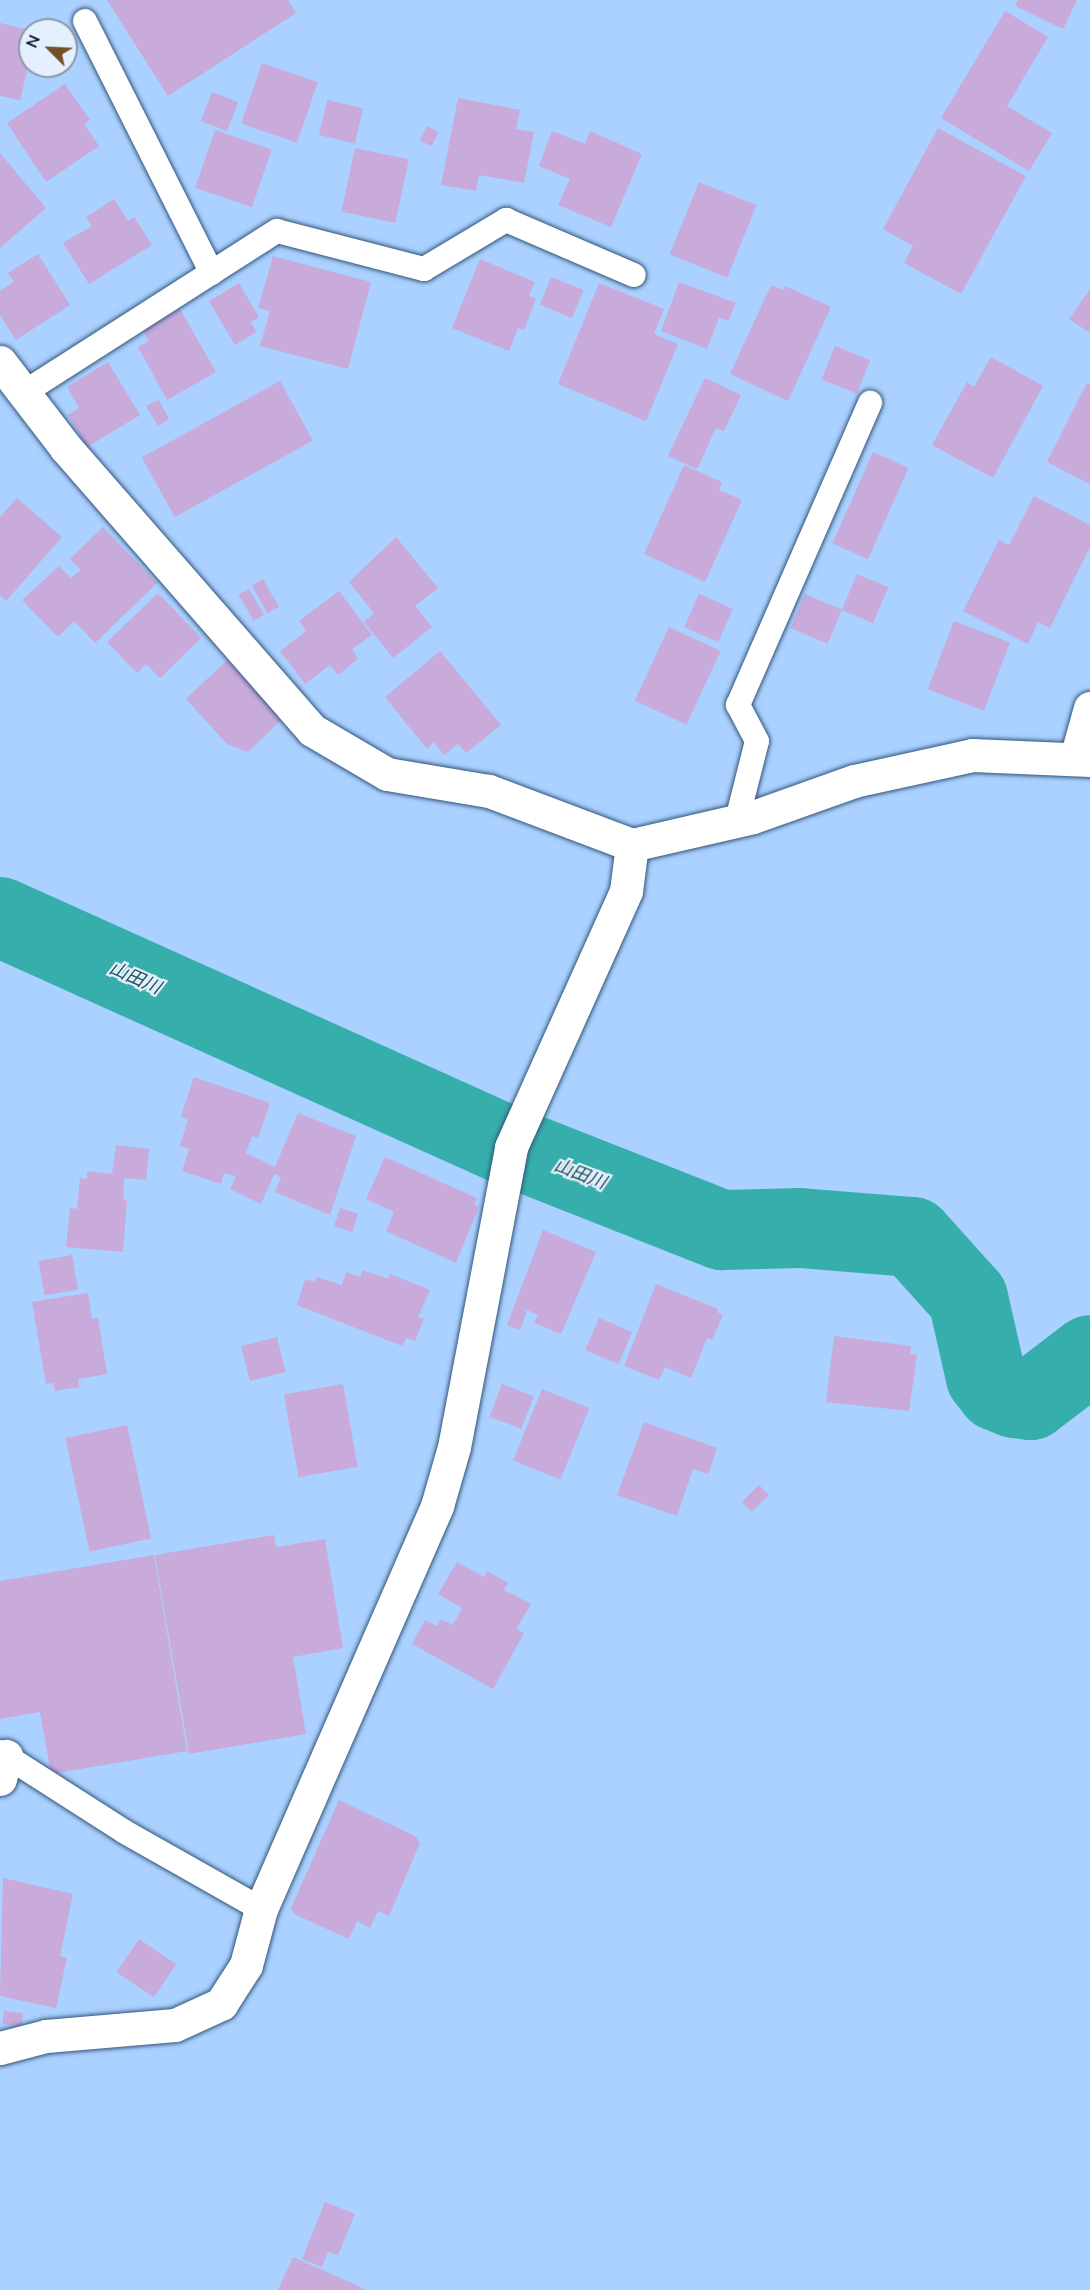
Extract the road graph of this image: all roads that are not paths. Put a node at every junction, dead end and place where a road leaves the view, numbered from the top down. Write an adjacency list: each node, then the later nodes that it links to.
1 (85, 21): 2 (lane)
2 (212, 273): 3 (lane); 5 (lane)
3 (634, 275)
4 (0, 362): 5 (street)
5 (25, 392): 10 (street)
6 (870, 404): 9 (lane)
7 (1090, 708): 8 (street)
8 (1083, 759): 9 (street)
9 (737, 820): 10 (street)
10 (632, 845): 12 (street)
11 (2, 1762): 12 (lane)
12 (261, 1909): 13 (street)
13 (0, 2048)

